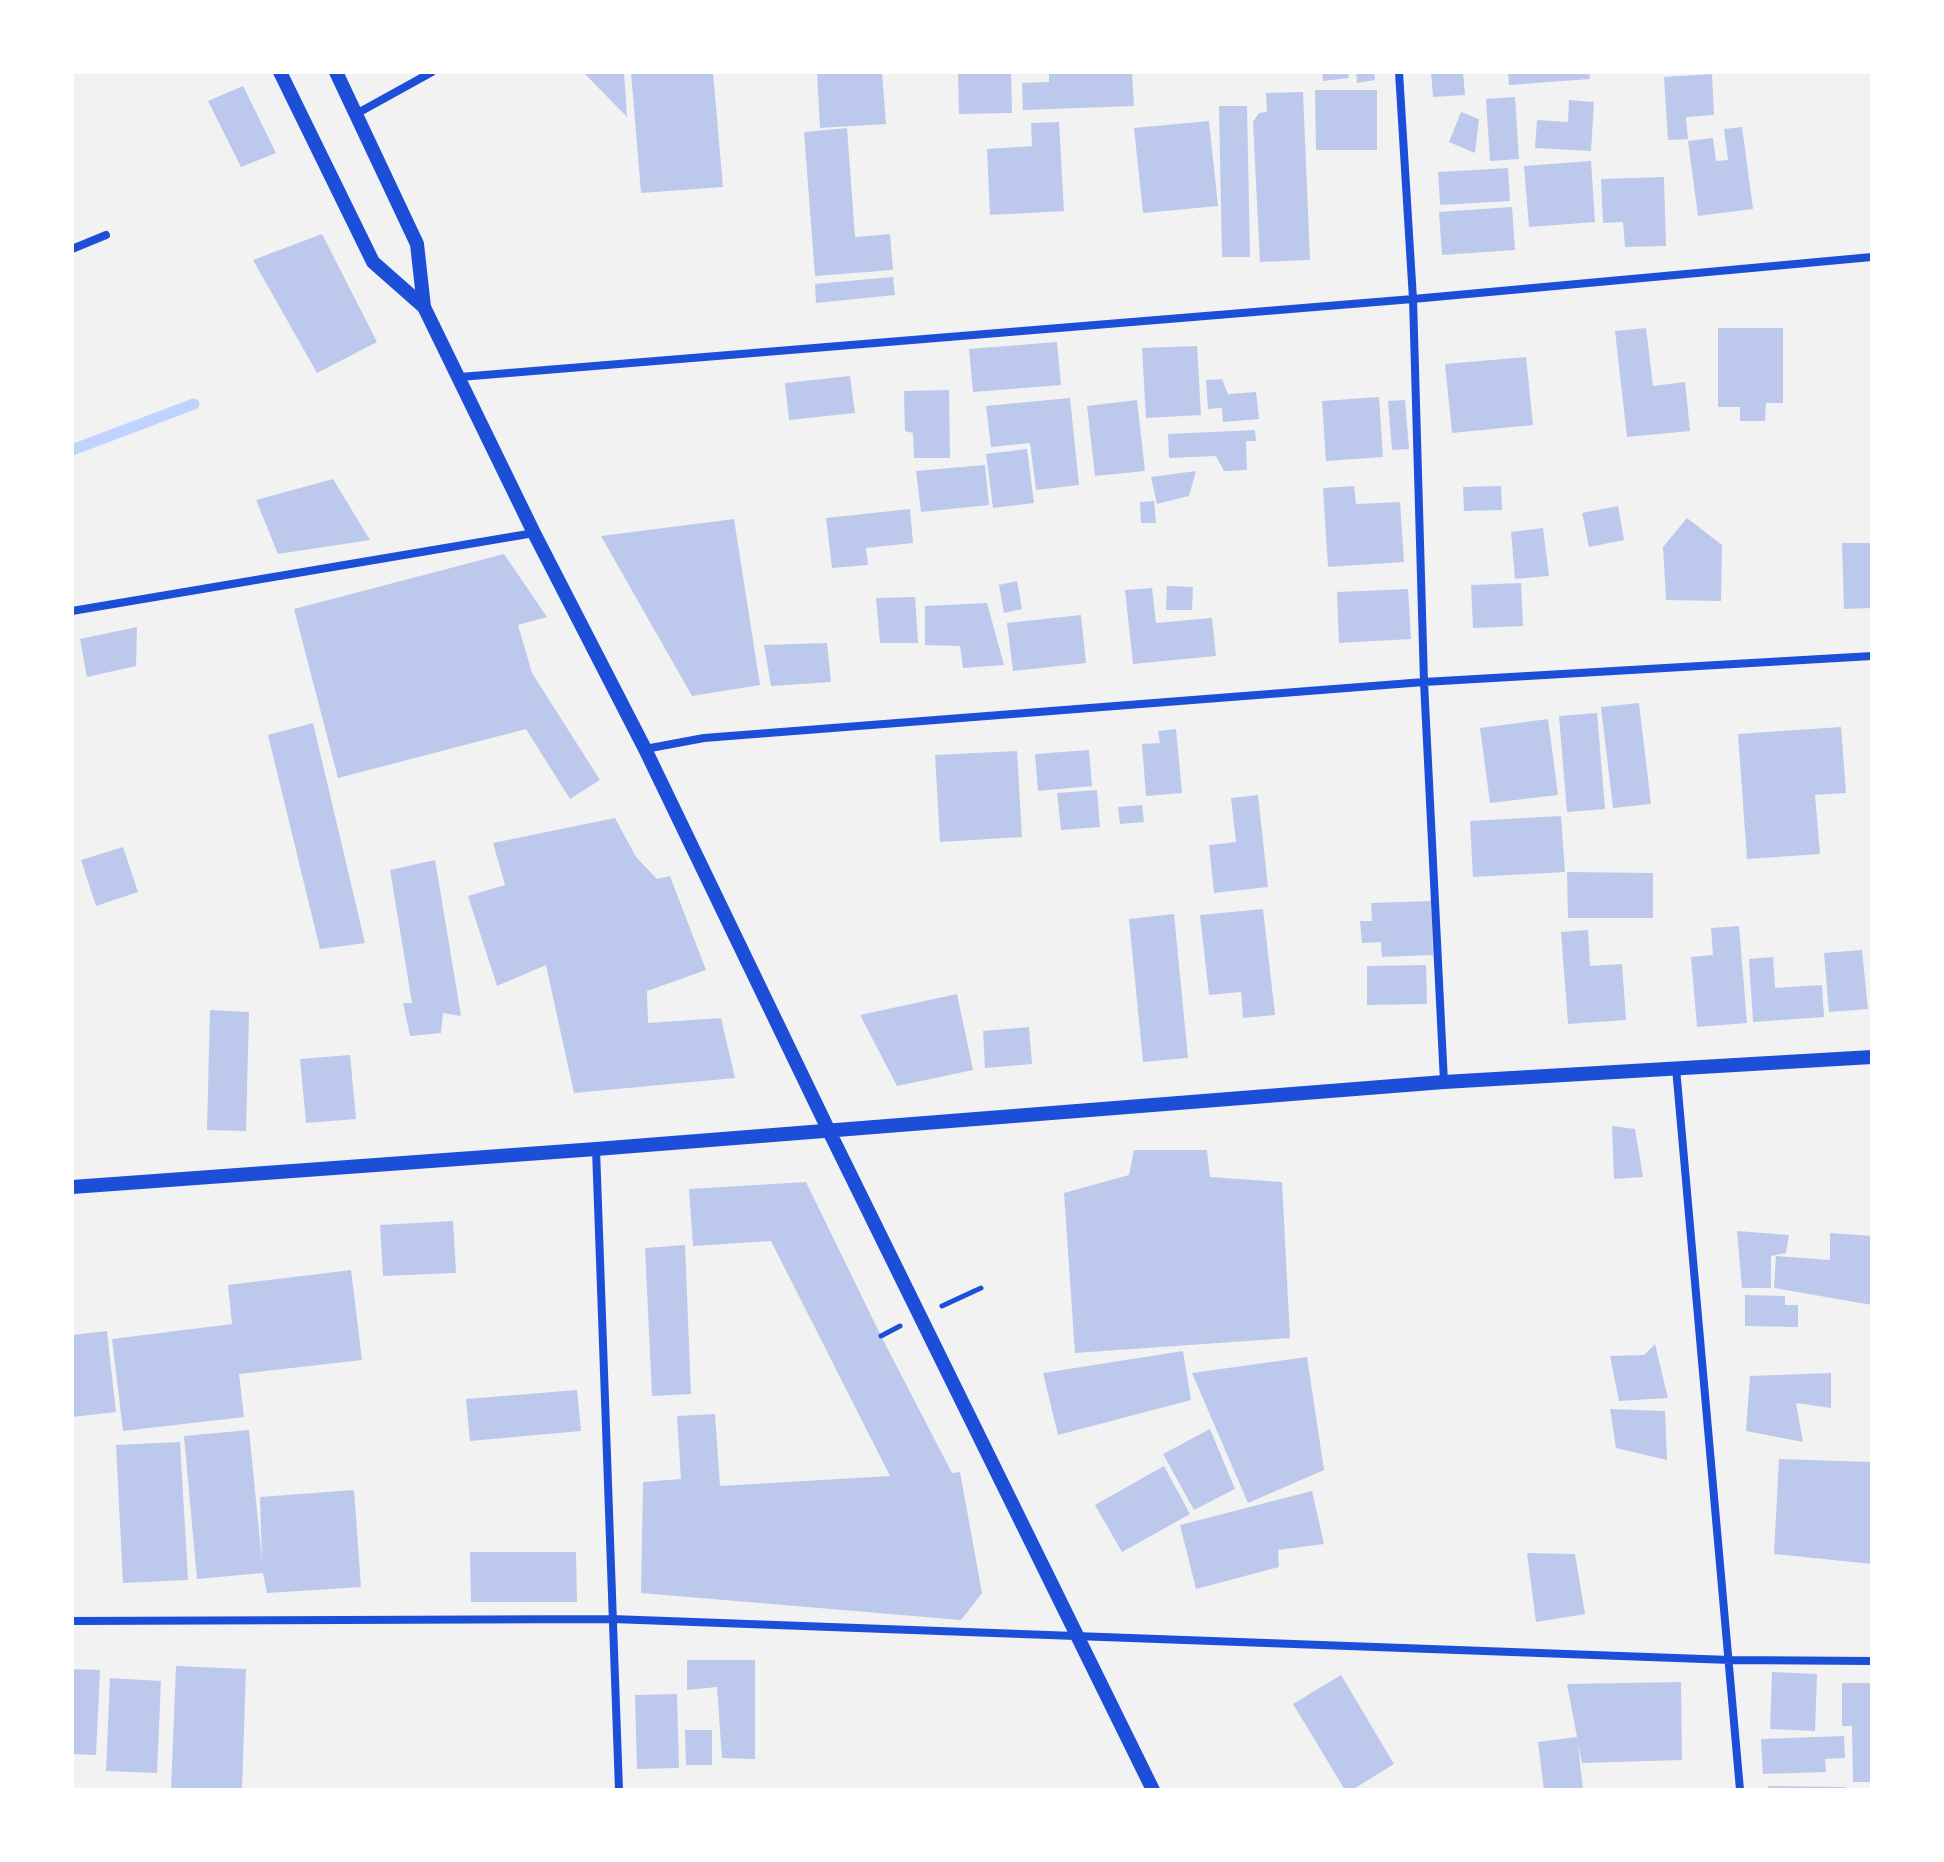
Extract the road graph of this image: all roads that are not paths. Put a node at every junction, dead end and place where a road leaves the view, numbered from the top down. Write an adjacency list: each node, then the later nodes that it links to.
1 (280, 72): 10 (street)
2 (336, 72): 5 (street)
3 (432, 72): 5 (street)
4 (1399, 72): 9 (street)
5 (356, 114): 10 (street)
6 (106, 235): 7 (street)
7 (72, 249)
8 (1872, 257): 9 (street)
9 (1413, 299): 11 (street); 15 (street)
10 (424, 307): 11 (street)
11 (460, 377): 12 (street)
12 (534, 533): 13 (street); 16 (street)
13 (72, 611)
14 (1872, 656): 15 (street)
15 (1424, 682): 16 (street); 19 (street)
16 (645, 749): 20 (street)
17 (1872, 1057): 18 (street)
18 (1676, 1068): 19 (street); 26 (street)
19 (1444, 1082): 20 (street)
20 (828, 1129): 21 (street); 25 (street)
21 (596, 1149): 22 (street); 23 (street)
22 (72, 1187)
23 (612, 1619): 24 (street); 25 (street); 28 (street)
24 (72, 1621)
25 (1077, 1635): 26 (street); 29 (street)
26 (1730, 1660): 27 (street); 30 (street)
27 (1872, 1661)
28 (619, 1790)
29 (1153, 1790)
30 (1740, 1790)

